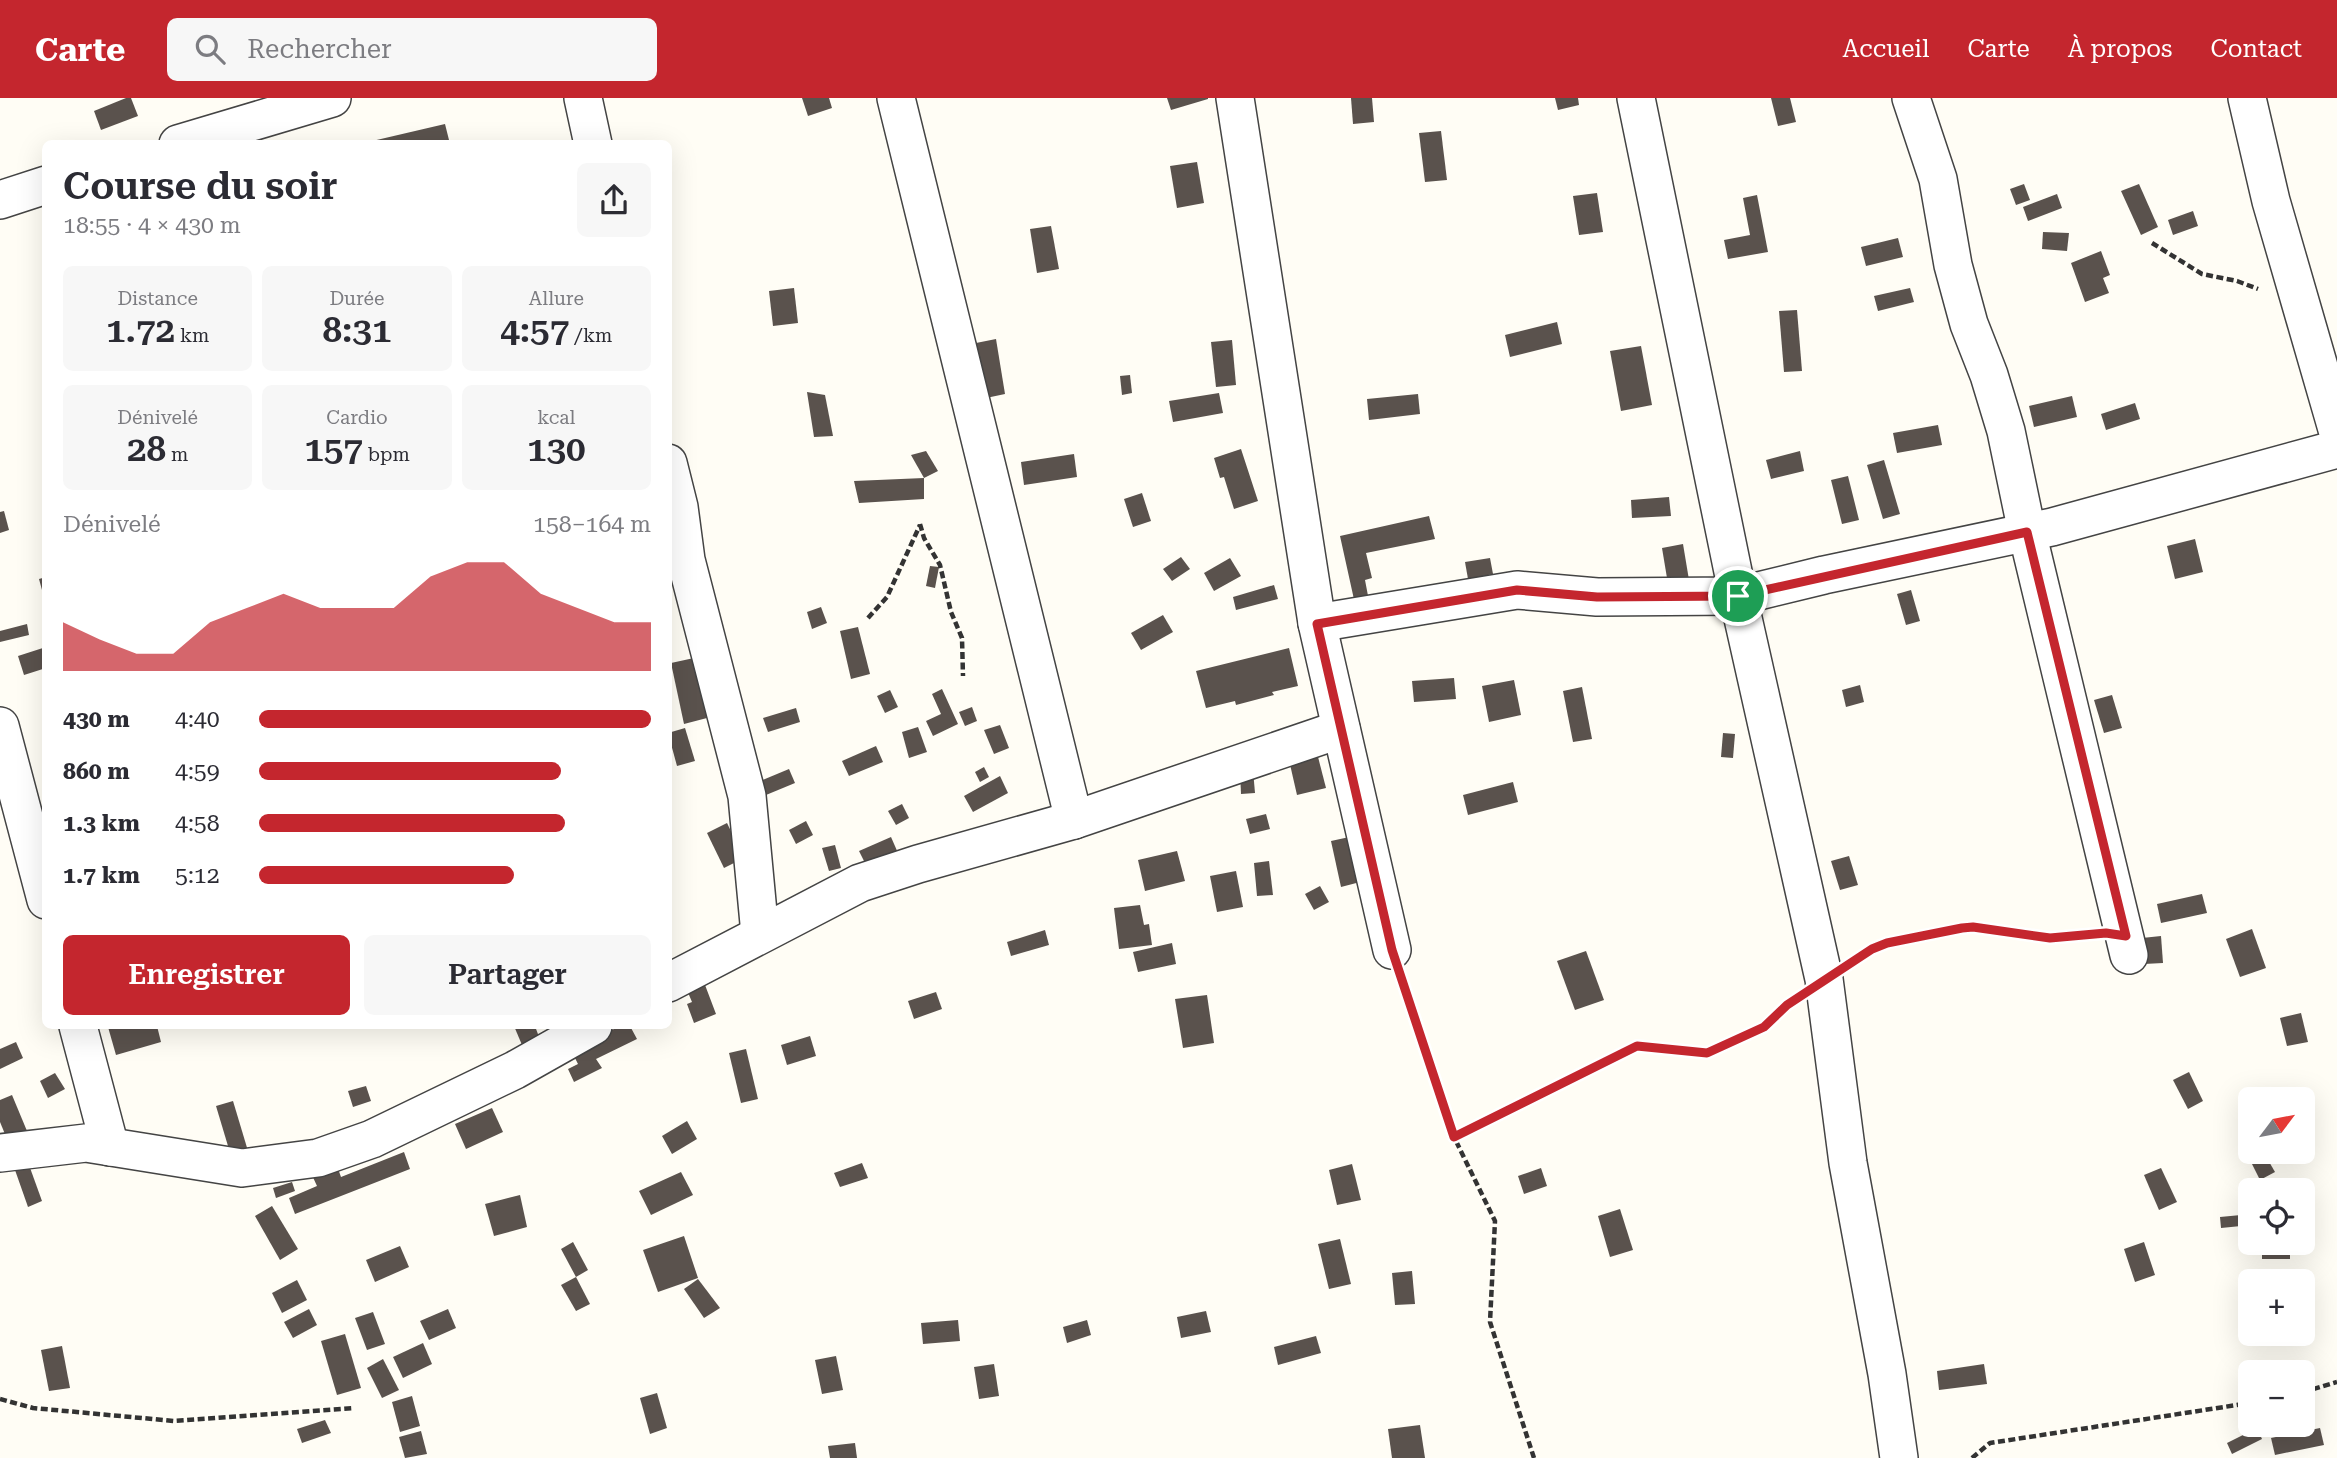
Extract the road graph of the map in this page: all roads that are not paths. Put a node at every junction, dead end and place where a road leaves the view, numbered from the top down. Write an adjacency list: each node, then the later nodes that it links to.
1 (332, 98): 8 (street)
2 (583, 98): 9 (street)
3 (896, 98): 20 (street)
4 (1235, 98): 17 (street)
5 (1636, 98): 16 (street)
6 (1911, 98): 15 (street)
7 (2247, 98): 12 (street)
8 (191, 140)
9 (592, 140)
10 (42, 187): 11 (street)
11 (0, 200)
12 (2337, 429)
13 (2337, 449): 15 (street)
14 (672, 479): 22 (street)
15 (2027, 532): 16 (street); 23 (street)
16 (1738, 596): 17 (street); 30 (street)
17 (1317, 624): 19 (street)
18 (0, 726): 21 (street)
19 (1341, 729): 20 (street); 24 (street)
20 (1074, 820): 22 (street)
21 (42, 885)
22 (761, 934): 25 (street)
23 (2127, 946)
24 (1392, 950)
25 (672, 981)
26 (79, 1029): 28 (street)
27 (588, 1029): 28 (street)
28 (110, 1147): 29 (street)
29 (0, 1153)
30 (1899, 1458)

